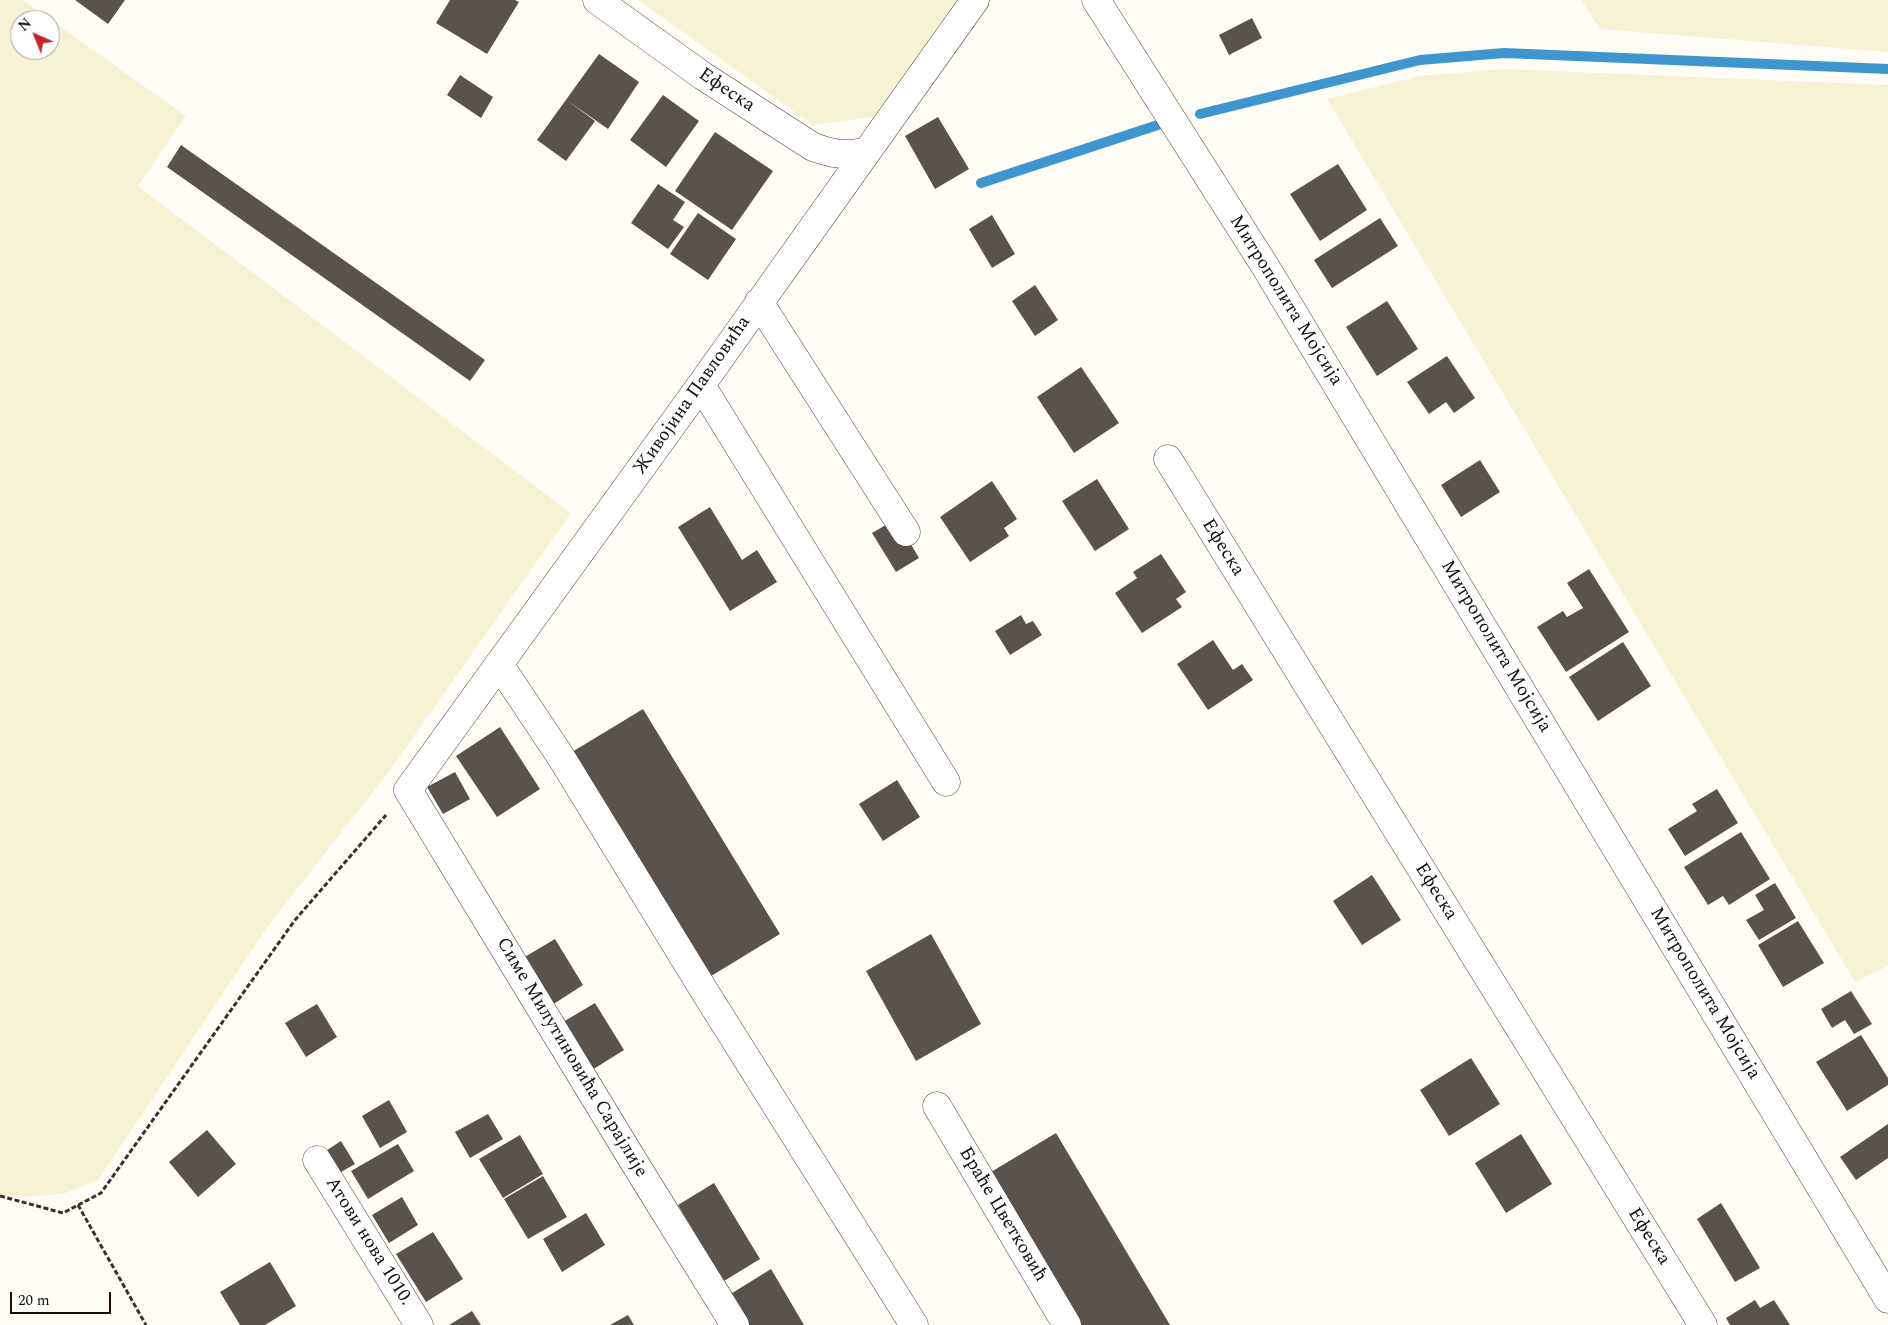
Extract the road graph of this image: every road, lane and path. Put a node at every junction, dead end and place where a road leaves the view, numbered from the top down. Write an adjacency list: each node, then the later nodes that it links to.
1 (597, 0): 4 (street, Ефеска)
2 (975, 0): 4 (street, Живојина Павловића)
3 (1096, 0): 16 (street, Митрополита Мојсија)
4 (865, 152): 5 (street, Живојина Павловића)
5 (759, 302): 6 (street, Живојина Павловића); 8 (street)
6 (701, 385): 9 (street, Живојина Павловића); 10 (street)
7 (1168, 459): 22 (street, Ефеска)
8 (906, 532)
9 (499, 664): 11 (street, Живојина Павловића); 20 (street)
10 (946, 782)
11 (408, 790): 15 (path); 19 (street, Симе Милутиновића Сарајлије)
12 (937, 1106): 21 (street, Браће Цветковић)
13 (317, 1160): 18 (street, Атови нова 1010.)
14 (0, 1196): 15 (path)
15 (78, 1205): 17 (path)
16 (1888, 1299)
17 (146, 1325)
18 (419, 1325)
19 (735, 1325)
20 (914, 1325)
21 (1067, 1325)
22 (1703, 1325)

